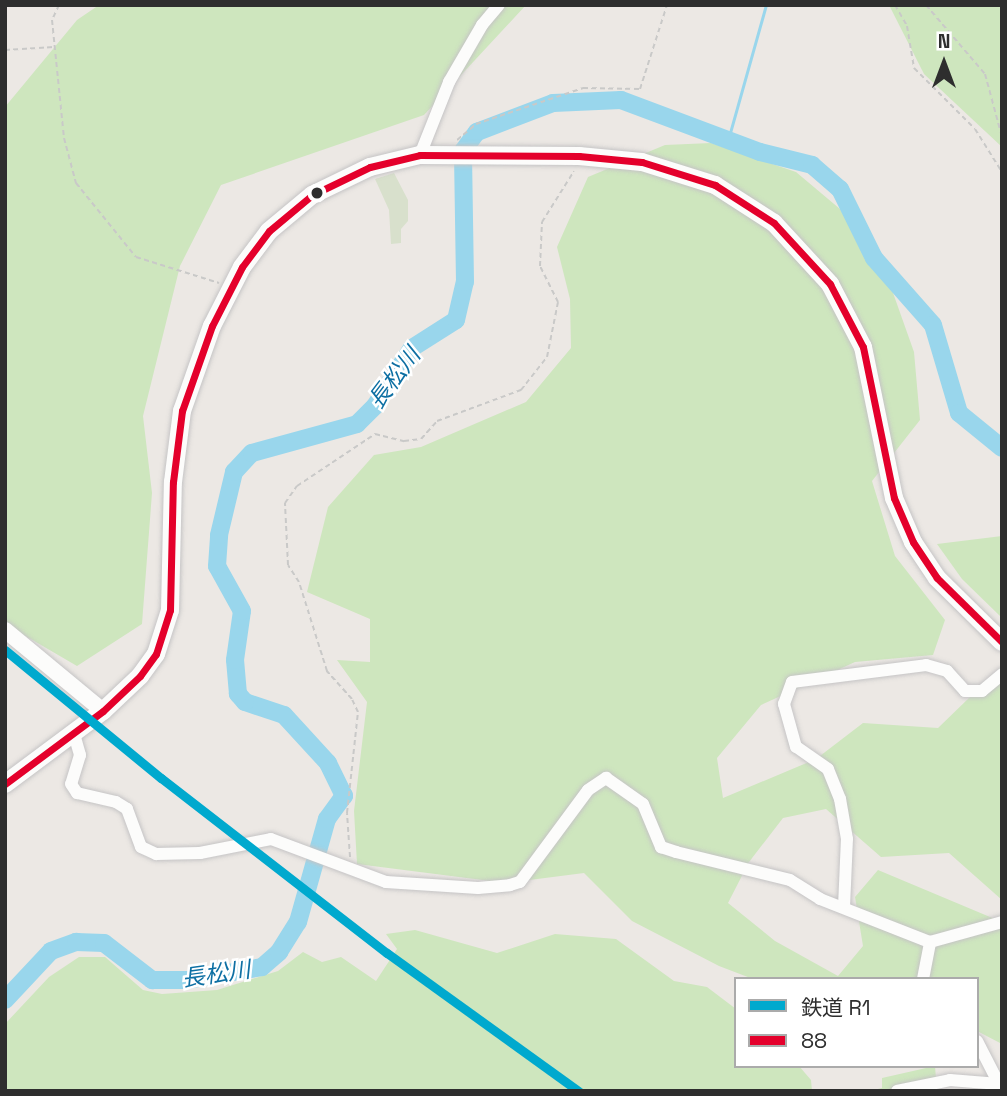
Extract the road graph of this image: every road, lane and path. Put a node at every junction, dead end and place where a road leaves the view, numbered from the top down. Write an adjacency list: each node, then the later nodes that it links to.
1 (58, 5): 6 (path)
2 (499, 5): 10 (street)
3 (667, 5): 9 (path)
4 (895, 5): 12 (path)
5 (926, 5): 8 (path)
6 (55, 47): 7 (path); 13 (path)
7 (5, 50)
8 (1002, 137)
9 (444, 153): 10 (main road); 11 (main road)
10 (420, 155): 13 (main road)
11 (579, 156): 15 (main road); 20 (path)
12 (1002, 172)
13 (230, 288): 17 (main road)
14 (5, 630): 17 (street)
15 (1002, 642)
16 (1002, 674): 21 (street)
17 (103, 711): 18 (main road)
18 (74, 734): 19 (main road); 20 (street)
19 (5, 784)
20 (351, 869): 21 (street)
21 (844, 907): 23 (street)
22 (1002, 922): 23 (street)
23 (930, 942): 24 (street)
24 (923, 977)
25 (979, 1045): 26 (street)
26 (913, 1089): 27 (street)
27 (897, 1091)

